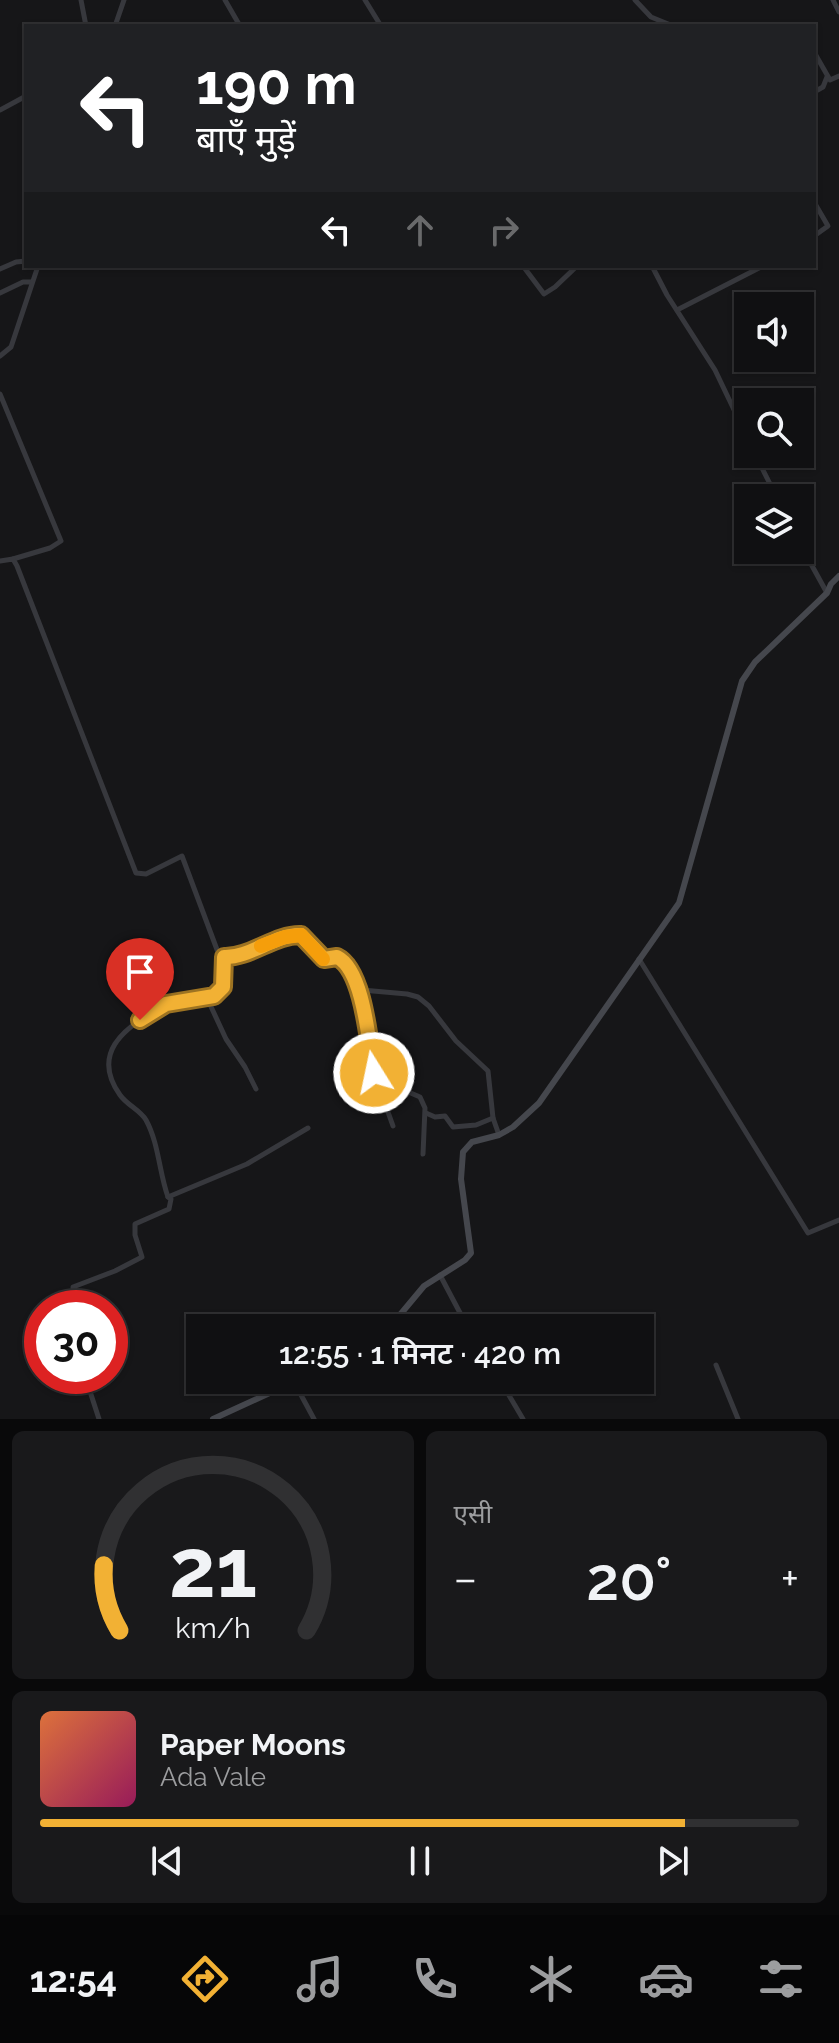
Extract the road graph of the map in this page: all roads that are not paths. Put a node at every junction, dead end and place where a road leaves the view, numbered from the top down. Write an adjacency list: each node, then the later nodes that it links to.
1 (81, 0): 8 (street)
2 (124, 0): 9 (street)
3 (225, 0): 10 (street)
4 (365, 0): 11 (street)
5 (635, 0): 12 (street)
6 (833, 0): 7 (street)
7 (839, 12)
8 (86, 24)
9 (116, 24)
10 (239, 24)
11 (380, 24)
12 (668, 24)
13 (816, 56): 15 (street)
14 (839, 76): 15 (street)
15 (827, 77): 16 (street)
16 (816, 91)
17 (24, 97): 18 (street)
18 (0, 110)
19 (816, 205): 20 (street)
20 (816, 235)
21 (24, 261): 27 (street)
22 (36, 268): 28 (street)
23 (524, 268): 24 (street)
24 (575, 268)
25 (653, 268): 30 (street)
26 (759, 268): 30 (street)
27 (0, 269)
28 (31, 282): 29 (street); 31 (street)
29 (0, 293)
30 (677, 310): 33 (street)
31 (0, 356)
32 (0, 394): 34 (street)
33 (734, 410)
34 (13, 559): 35 (street); 39 (street)
35 (0, 561)
36 (811, 564): 38 (street)
37 (839, 576): 38 (street)
38 (827, 593): 40 (street)
39 (224, 957): 41 (street); 42 (street)
40 (639, 959): 49 (street); 52 (street)
41 (358, 986): 46 (street); 47 (street)
42 (207, 998): 43 (street); 51 (street)
43 (256, 1089)
44 (406, 1091): 45 (street)
45 (426, 1113): 46 (street); 50 (street)
46 (493, 1118): 49 (street)
47 (393, 1126)
48 (308, 1128): 51 (street)
49 (499, 1135): 53 (street)
50 (423, 1154)
51 (168, 1197): 54 (street)
52 (839, 1220)
53 (440, 1275): 55 (street); 56 (street)
54 (73, 1290)
55 (400, 1314)
56 (461, 1314)
57 (716, 1365): 66 (street)
58 (91, 1394): 62 (street)
59 (268, 1394): 63 (street)
60 (302, 1394): 64 (street)
61 (508, 1394): 65 (street)
62 (99, 1419)
63 (213, 1419)
64 (314, 1419)
65 (523, 1419)
66 (738, 1419)

